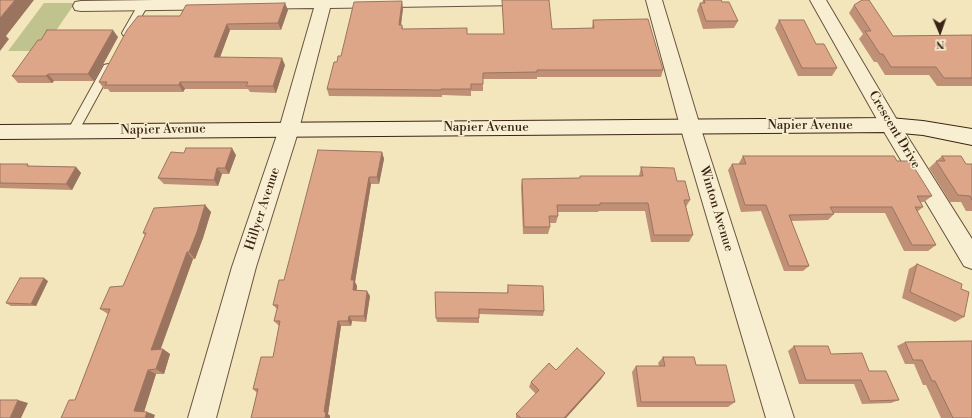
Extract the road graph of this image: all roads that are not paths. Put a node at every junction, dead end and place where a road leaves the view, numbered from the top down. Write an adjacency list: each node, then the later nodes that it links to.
1 (520, 0): 4 (street)
2 (654, 0): 11 (street, Winton Avenue)
3 (818, 0): 10 (street, Crescent Drive)
4 (323, 1): 5 (street); 12 (street, Hillyer Avenue)
5 (161, 2): 6 (street)
6 (143, 5): 7 (street); 8 (lane)
7 (81, 6)
8 (121, 45)
9 (114, 58): 13 (lane)
10 (890, 125): 11 (street, Napier Avenue); 15 (street, Napier Avenue); 16 (street, Crescent Drive)
11 (690, 126): 12 (street, Napier Avenue); 18 (street, Winton Avenue)
12 (289, 129): 13 (street, Napier Avenue); 17 (street, Hillyer Avenue)
13 (73, 131): 14 (street, Napier Avenue)
14 (0, 132)
15 (972, 137)
16 (972, 259)
17 (202, 418)
18 (780, 418)

